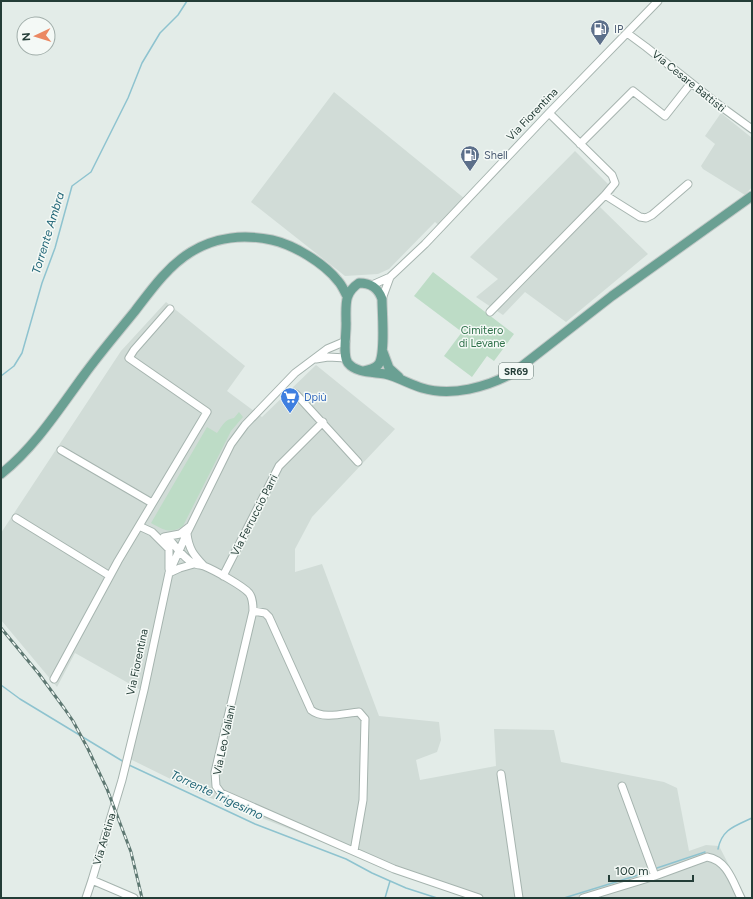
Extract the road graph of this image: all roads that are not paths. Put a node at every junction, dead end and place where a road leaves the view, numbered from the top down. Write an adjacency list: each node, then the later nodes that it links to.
1 (658, 1): 2 (street, Via Fiorentina)
2 (627, 33): 3 (street, Via Cesare Battisti); 4 (street, Via Fiorentina)
3 (692, 83): 5 (street, Via Cesare Battisti); 6 (street)
4 (549, 113): 6 (street); 10 (street, Via Fiorentina)
5 (752, 128)
6 (580, 144): 8 (street)
7 (688, 184): 8 (street)
8 (605, 195): 17 (street)
9 (752, 196): 23 (main road, SR69)
10 (390, 278): 12 (street, Via Fiorentina); 15 (street, Via Fiorentina)
11 (338, 281): 13 (main road); 14 (main road); 28 (main road)
12 (372, 285): 13 (main road, Via Fiorentina); 15 (main road)
13 (353, 287): 14 (main road)
14 (347, 296): 18 (main road)
15 (382, 299): 19 (main road, Via Fiorentina)
16 (170, 309): 29 (street)
17 (490, 312)
18 (346, 341): 20 (main road); 21 (street, Via Fiorentina)
19 (383, 349): 22 (main road, Via Fiorentina); 23 (main road, SR69)
20 (346, 358): 21 (street); 22 (main road)
21 (314, 359): 32 (street, Via Fiorentina)
22 (364, 371): 23 (main road, SR69)
23 (400, 378)
24 (296, 394): 25 (street)
25 (323, 422): 27 (street); 43 (street, Via Ferruccio Parri)
26 (61, 450): 29 (street)
27 (358, 462)
28 (1, 474)
29 (152, 503): 31 (street)
30 (16, 518): 42 (street)
31 (139, 526): 34 (street); 42 (street)
32 (191, 526): 33 (street, Via Fiorentina); 35 (street)
33 (187, 533): 37 (street, Via Fiorentina); 38 (street)
34 (158, 537): 35 (street); 36 (street)
35 (167, 537): 37 (street)
36 (169, 549): 37 (street); 41 (street)
37 (179, 550): 38 (street); 39 (street); 41 (street, Via Fiorentina)
38 (192, 553): 40 (street)
39 (194, 564): 40 (street, Via Leo Valiani); 41 (street)
40 (204, 566): 43 (street, Via Leo Valiani)
41 (169, 573): 47 (street, Via Fiorentina)
42 (110, 576): 45 (street)
43 (223, 576): 44 (street, Via Leo Valiani)
44 (253, 611): 49 (street); 49 (street, Via Leo Valiani)
45 (54, 679)
46 (500, 774): 55 (street)
47 (122, 780): 51 (street, Via Aretina)
48 (622, 786): 50 (street)
49 (354, 851): 54 (street, Via Leo Valiani)
50 (655, 876): 56 (street); 57 (street)
51 (92, 880): 52 (street, Via Aretina); 53 (street)
52 (86, 898)
53 (134, 898)
54 (479, 898)
55 (519, 898)
56 (583, 898)
57 (741, 898)

